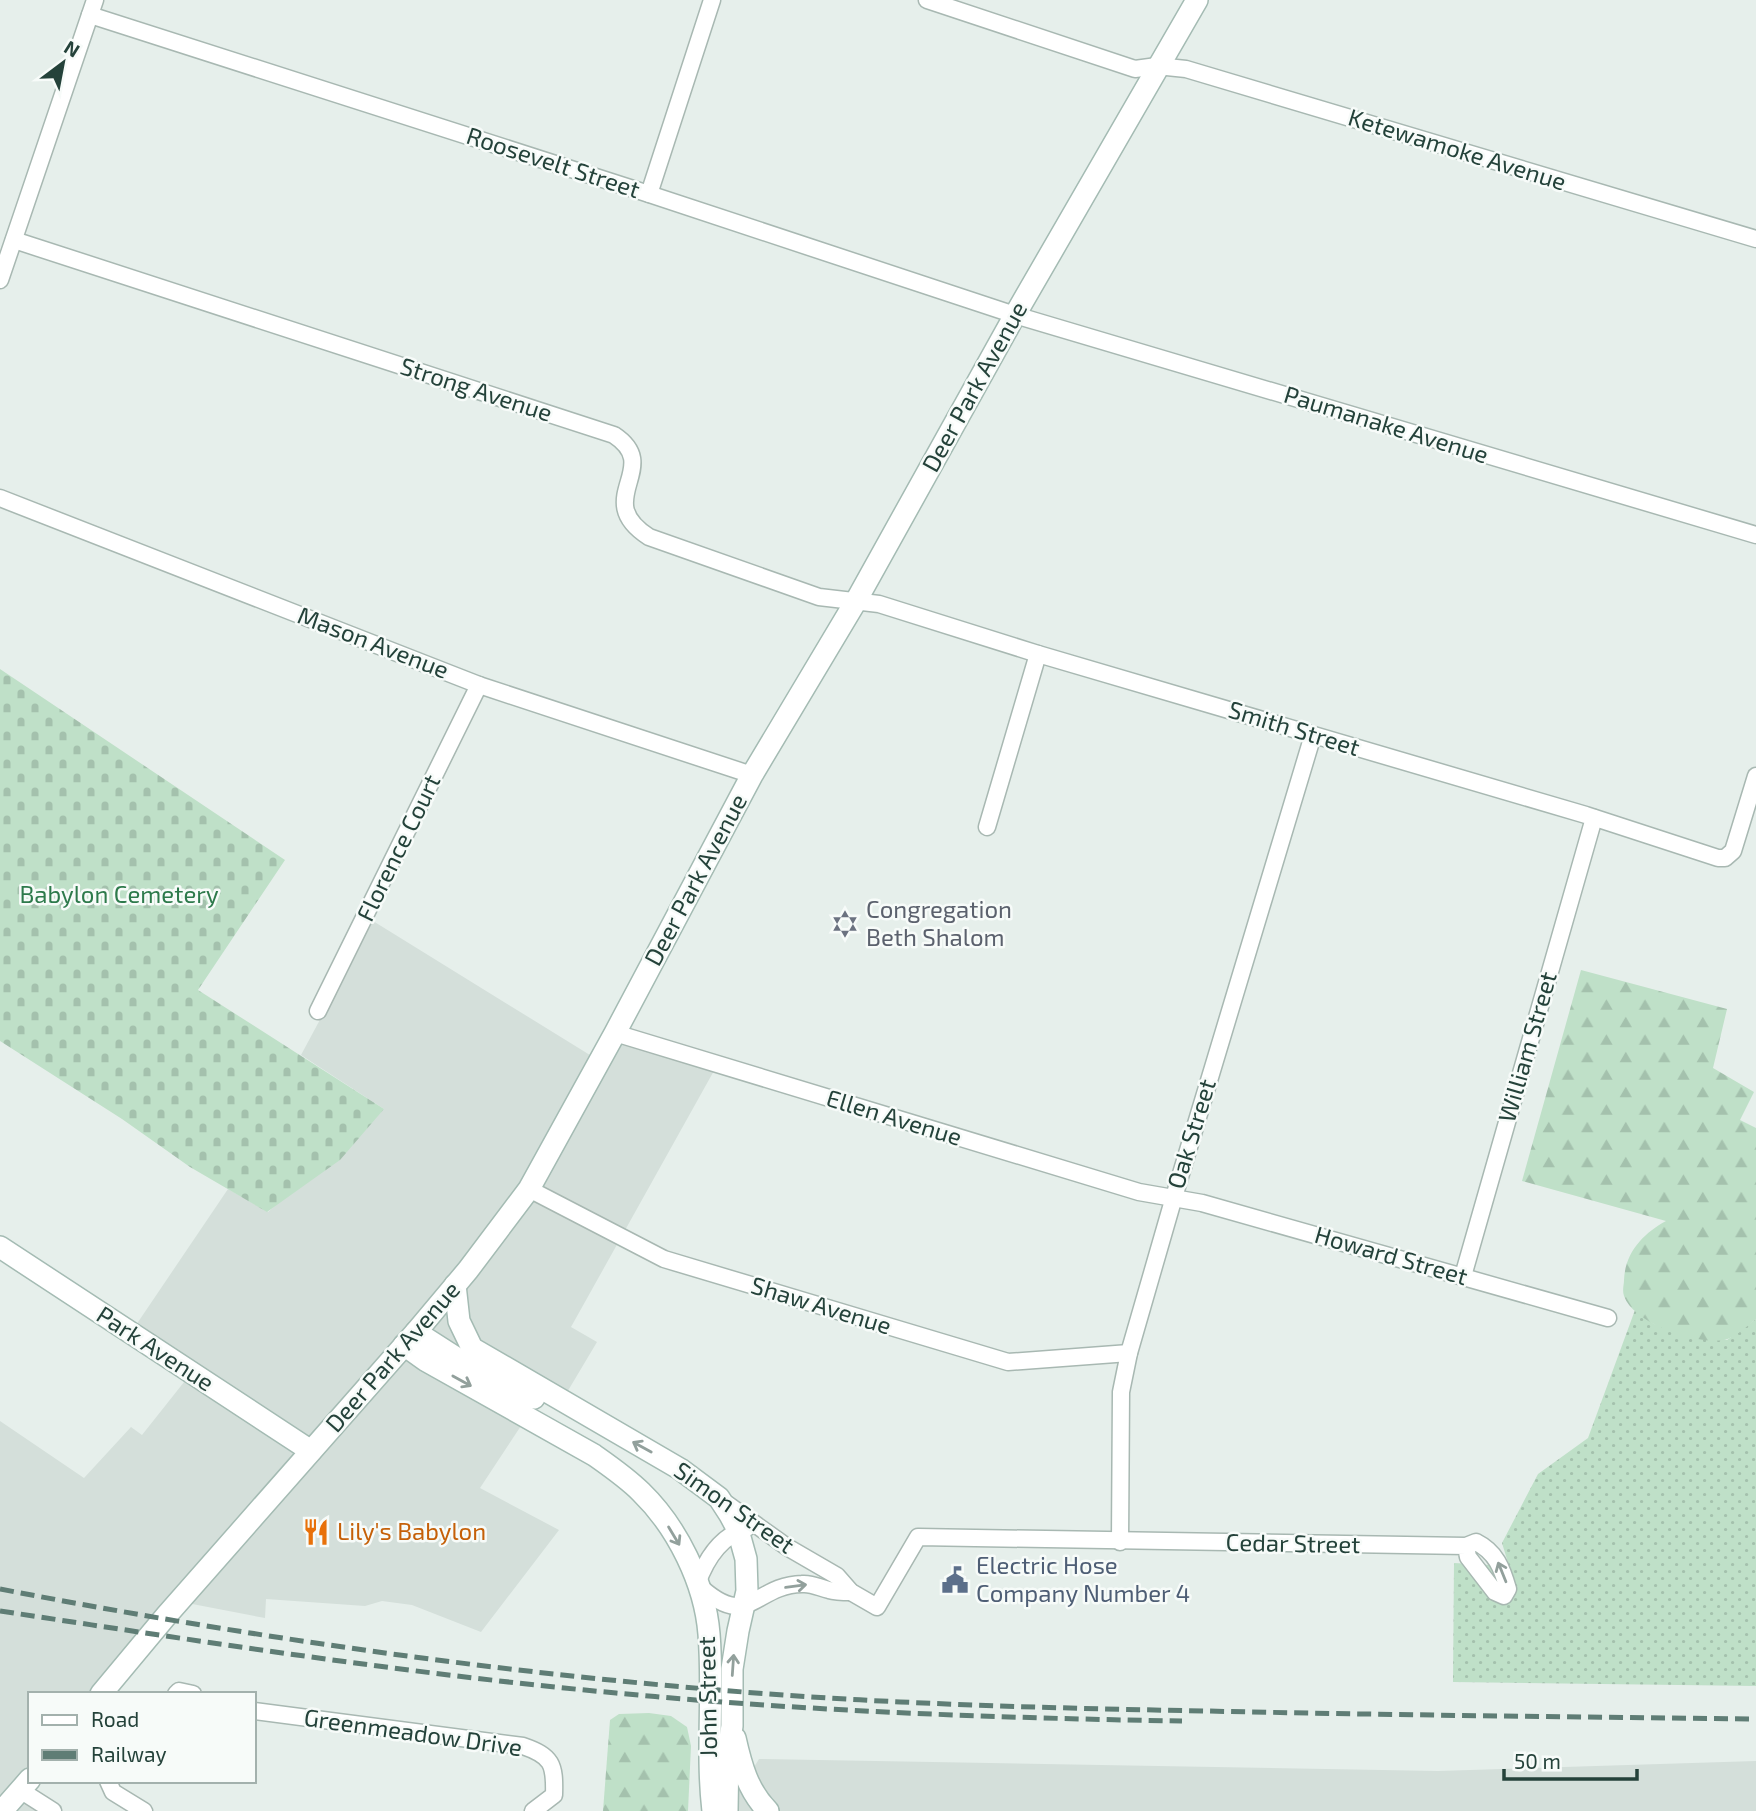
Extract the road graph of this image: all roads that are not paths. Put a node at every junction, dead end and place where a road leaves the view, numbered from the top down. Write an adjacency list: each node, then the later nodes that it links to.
1 (712, 0): 6 (street)
2 (927, 0): 5 (street, Ketewamoke Avenue)
3 (1197, 0): 5 (main road, Deer Park Avenue)
4 (93, 8): 6 (street, Roosevelt Street); 8 (street)
5 (1157, 66): 7 (street, Ketewamoke Avenue); 10 (main road, Deer Park Avenue)
6 (649, 194): 10 (street, Roosevelt Street)
7 (1756, 239)
8 (14, 240): 9 (street); 13 (street, Strong Avenue)
9 (0, 280)
10 (1015, 314): 12 (street, Paumanake Avenue); 13 (main road, Deer Park Avenue)
11 (0, 498): 15 (street, Mason Avenue)
12 (1756, 535)
13 (856, 601): 14 (street, Smith Street); 17 (main road, Deer Park Avenue)
14 (1038, 654): 16 (street, Smith Street); 20 (street)
15 (479, 685): 17 (street, Mason Avenue); 21 (street, Florence Court)
16 (1313, 735): 19 (street, Smith Street); 24 (street, Oak Street)
17 (752, 775): 22 (main road, Deer Park Avenue)
18 (1756, 776): 19 (street, Smith Street)
19 (1594, 818): 26 (street, William Street)
20 (987, 827)
21 (318, 1011)
22 (615, 1033): 23 (main road, Deer Park Avenue); 24 (street, Ellen Avenue)
23 (529, 1189): 27 (main road, Deer Park Avenue); 30 (street, Shaw Avenue)
24 (1174, 1197): 26 (street, Howard Street); 30 (street, Oak Street)
25 (0, 1247): 32 (main road, Park Avenue)
26 (1463, 1276): 28 (street, Howard Street)
27 (456, 1284): 29 (main road, Deer Park Avenue); 31 (main road, Simon Street)
28 (1608, 1318)
29 (410, 1339): 31 (main road, Simon Street); 32 (main road, Deer Park Avenue); 36 (main road, Simon Street, one-way to 36)
30 (1129, 1353): 34 (street, Oak Street)
31 (585, 1416): 33 (main road, Simon Street, one-way to 31)
32 (311, 1451): 40 (main road, Deer Park Avenue)
33 (748, 1529): 36 (street); 37 (street, Simon Street); 38 (main road)
34 (1120, 1542): 35 (street, Cedar Street); 39 (street, Cedar Street)
35 (1466, 1546)
36 (697, 1584): 38 (street); 43 (main road, John Street)
37 (851, 1592): 38 (street, one-way to 37); 39 (street, Simon Street)
38 (744, 1606): 42 (main road, one-way to 38)
39 (877, 1607)
40 (103, 1692)
41 (256, 1711): 49 (street, Greenmeadow Drive)
42 (732, 1726): 52 (main road); 53 (main road, John Street)
43 (708, 1762): 50 (main road); 51 (main road, John Street)
44 (109, 1783): 48 (street)
45 (25, 1784): 46 (main road); 47 (street)
46 (2, 1811)
47 (53, 1811)
48 (144, 1811)
49 (533, 1811)
50 (703, 1811)
51 (713, 1811)
52 (727, 1811)
53 (768, 1811)

